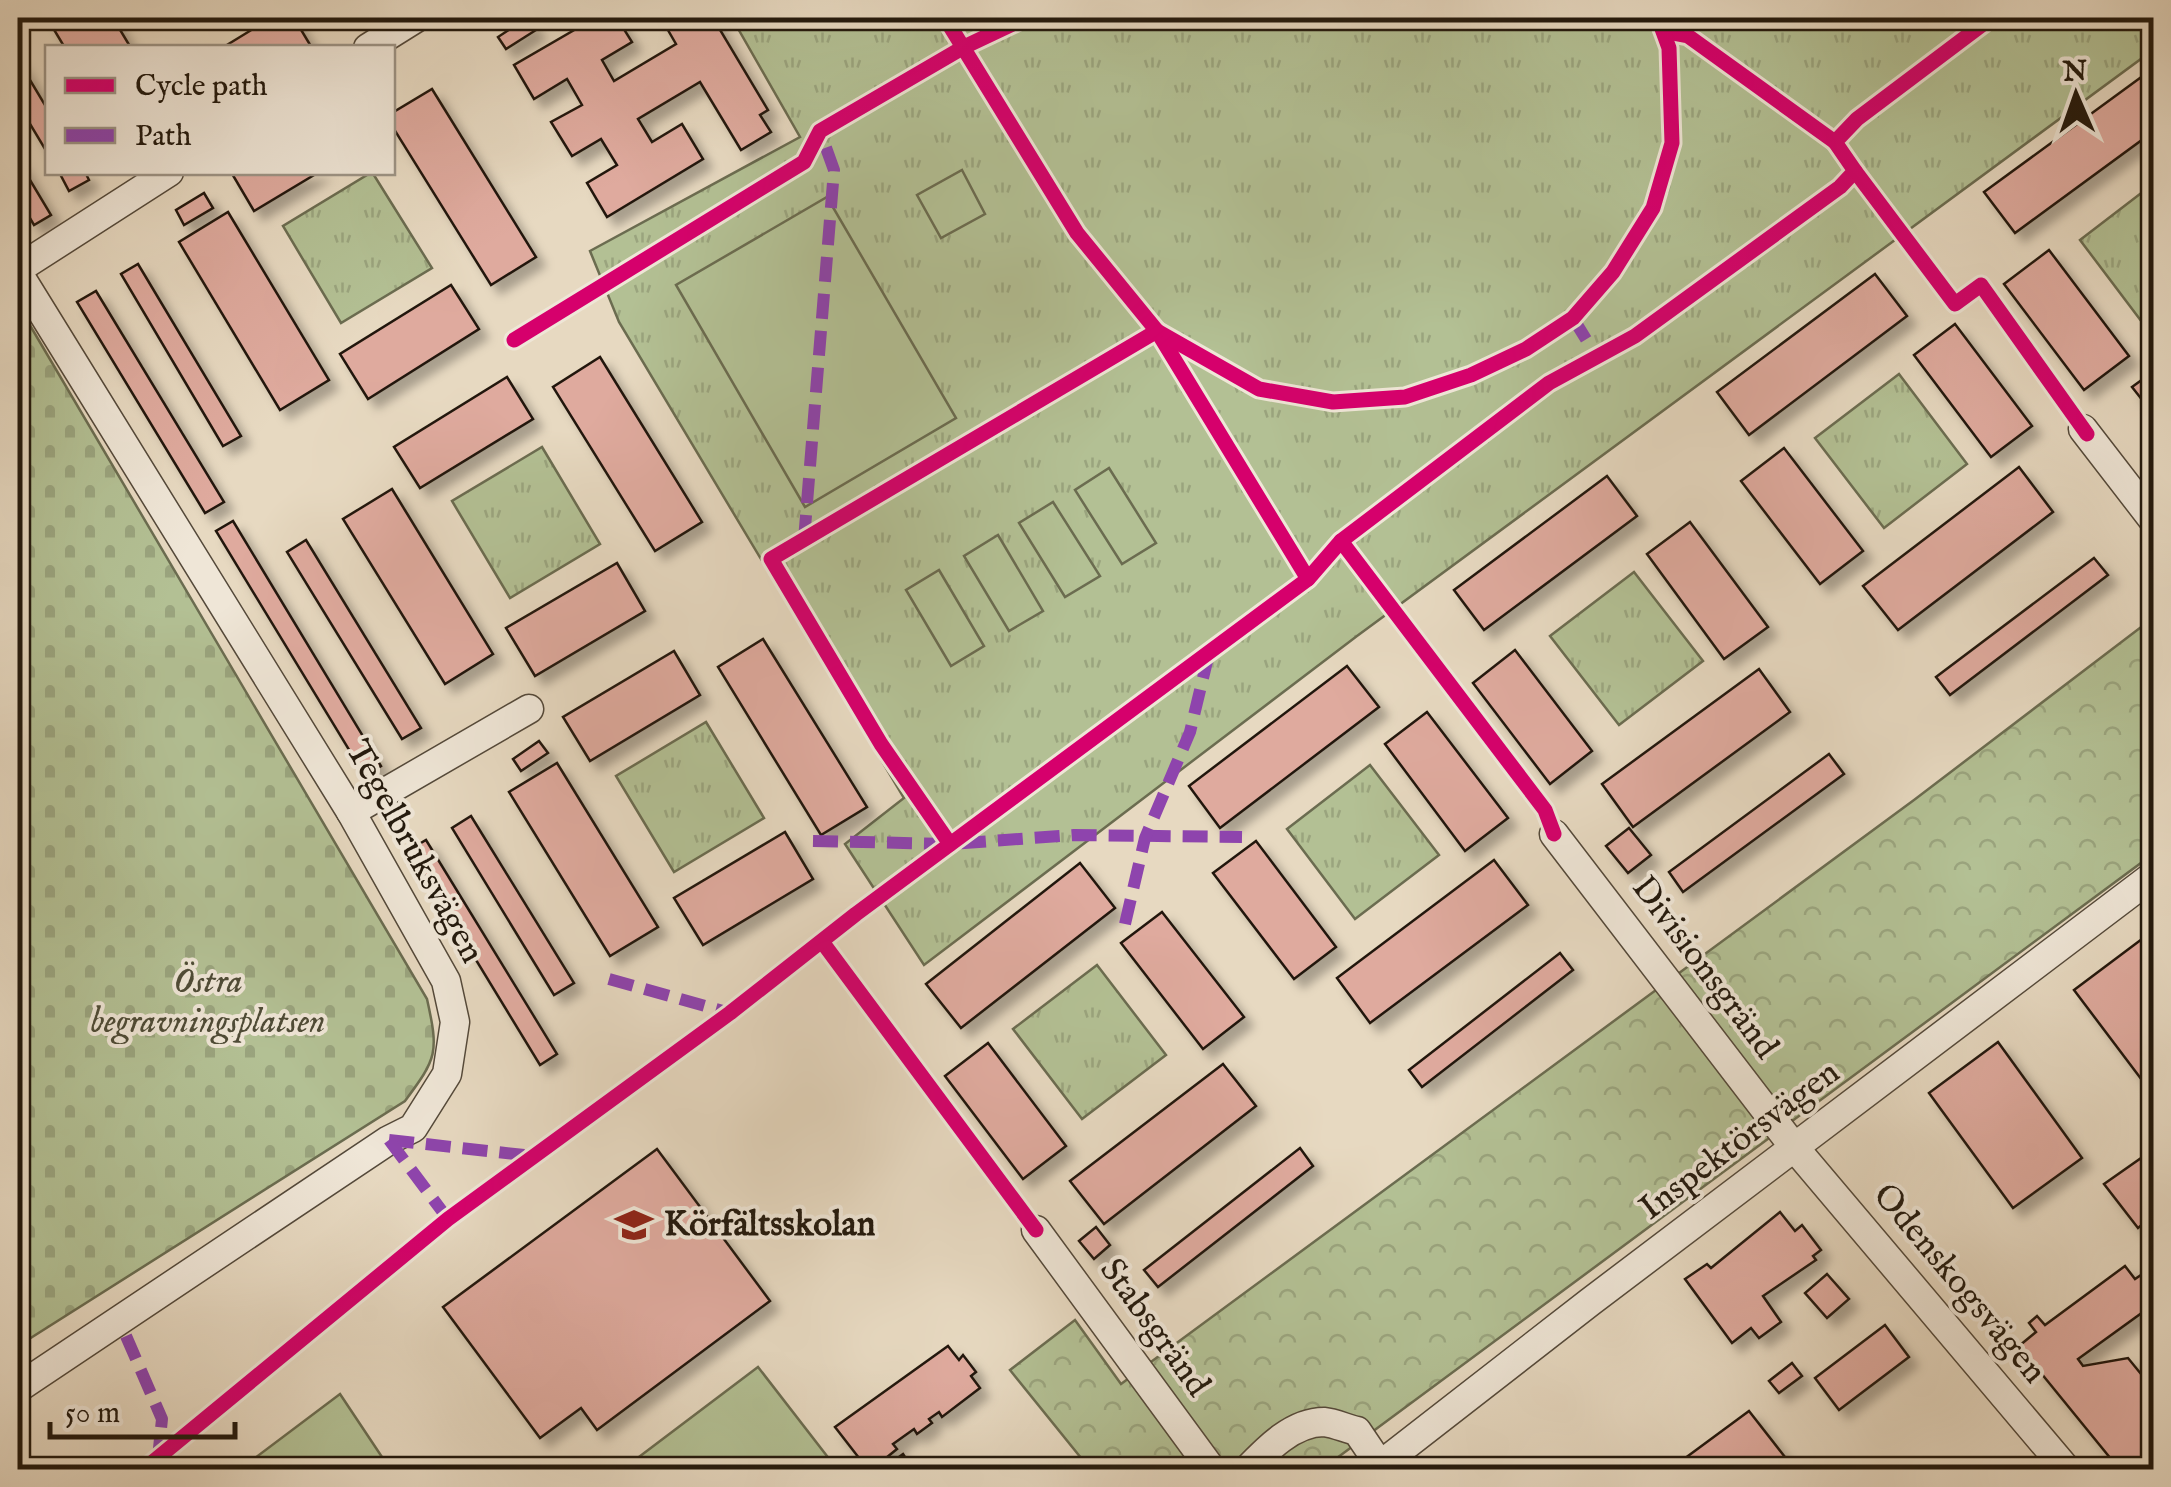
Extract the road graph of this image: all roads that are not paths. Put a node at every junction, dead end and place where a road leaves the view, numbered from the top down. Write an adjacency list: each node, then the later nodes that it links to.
1 (416, 18): 2 (street)
2 (373, 45)
3 (164, 175): 4 (street)
4 (18, 271): 8 (street, Tegelbruksvägen)
5 (2083, 429): 6 (street)
6 (2154, 521)
7 (528, 710): 8 (street)
8 (351, 812): 13 (street, Tegelbruksvägen)
9 (1554, 834): 11 (street, Divisionsgränd)
10 (2154, 875): 11 (street, Inspektörsvägen)
11 (1794, 1147): 14 (street, Inspektörsvägen); 17 (street, Odenskogsvägen)
12 (1036, 1230): 15 (street, Stabsgränd)
13 (18, 1388)
14 (1377, 1467): 16 (street)
15 (1212, 1470)
16 (1247, 1470)
17 (2067, 1470)

